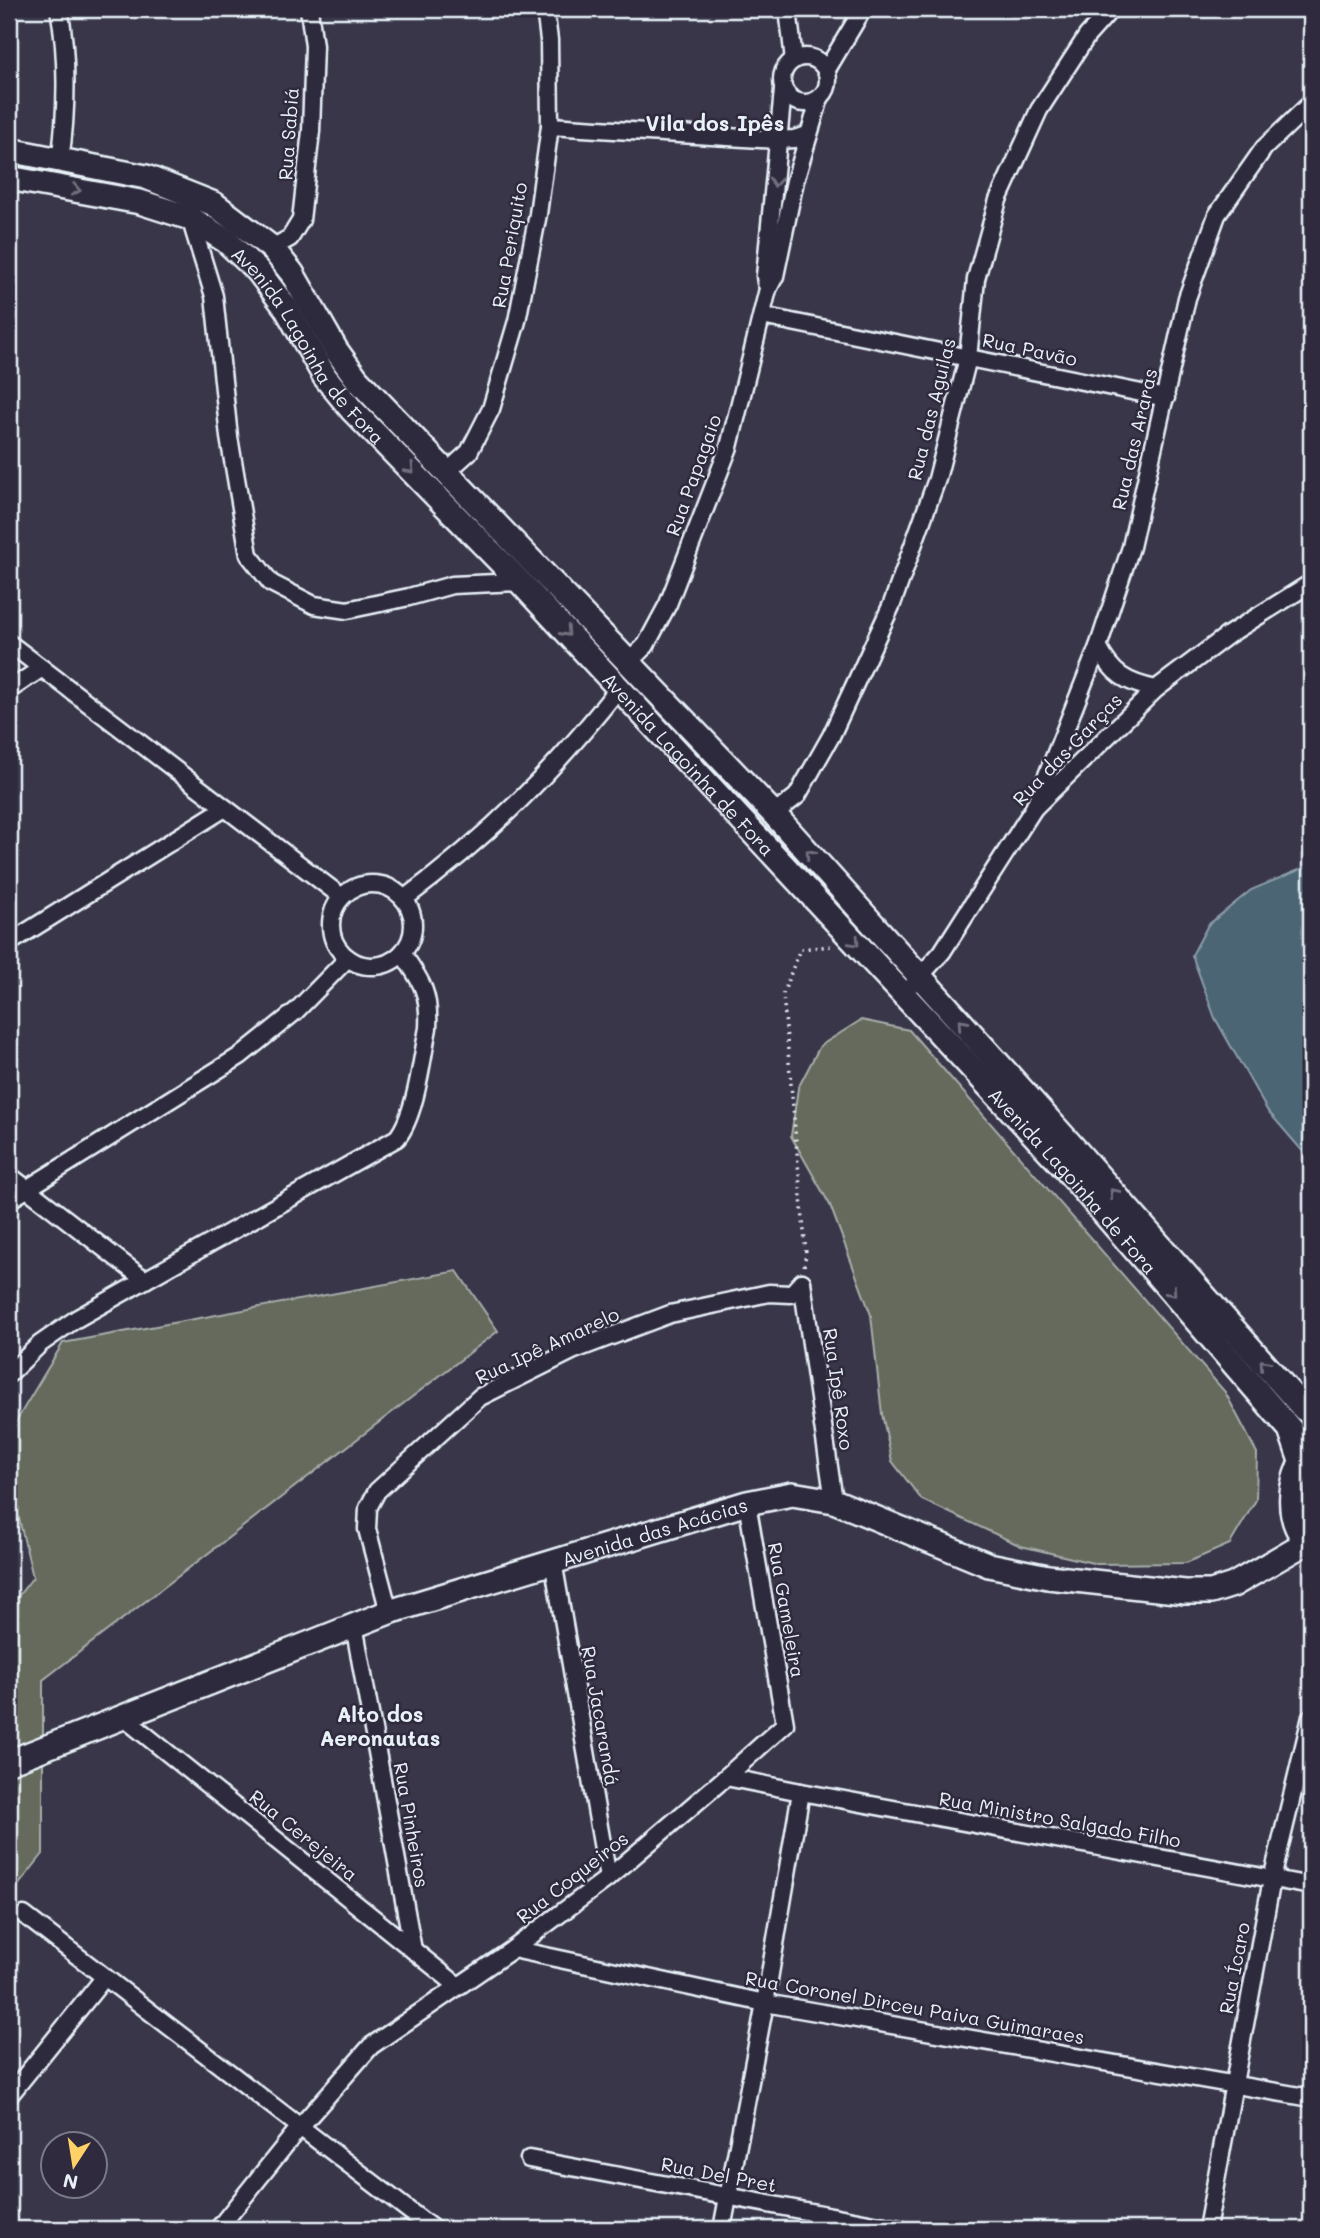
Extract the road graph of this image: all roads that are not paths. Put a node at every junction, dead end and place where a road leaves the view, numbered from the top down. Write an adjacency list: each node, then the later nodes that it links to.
1 (59, 9): 16 (street)
2 (309, 9): 19 (street, Rua Sabiá)
3 (545, 9): 12 (street, Rua Periquito)
4 (788, 9): 7 (street)
5 (863, 9): 8 (street)
6 (1111, 9): 22 (street, Rua das Aguilas)
7 (794, 60): 8 (street); 9 (street)
8 (826, 71): 10 (street)
9 (783, 90): 10 (street); 14 (street, Rua Papagaio)
10 (820, 98): 13 (street, Rua Papagaio)
11 (1311, 103): 23 (street, Rua das Araras)
12 (550, 126): 14 (street); 24 (street, Rua Periquito)
13 (808, 135): 14 (street); 20 (street, Rua Papagaio)
14 (777, 141): 20 (street, Rua Papagaio, one-way to 20)
15 (9, 150): 16 (main road, Avenida Lagoinha de Fora)
16 (61, 160): 19 (main road, Avenida Lagoinha de Fora)
17 (9, 178): 18 (main road, Avenida Lagoinha de Fora, one-way to 18)
18 (190, 218): 25 (main road, Avenida Lagoinha de Fora, one-way to 25); 25 (street)
19 (272, 248): 24 (main road, Avenida Lagoinha de Fora)
20 (768, 289): 21 (street, Rua Papagaio)
21 (762, 316): 22 (street, Rua Pavão); 29 (street, Rua Papagaio)
22 (968, 358): 23 (street, Rua Pavão); 36 (street, Rua das Aguilas)
23 (1166, 398): 28 (street, Rua das Araras)
24 (447, 471): 29 (main road, Avenida Lagoinha de Fora)
25 (520, 582): 31 (main road, Avenida Lagoinha de Fora, one-way to 31)
26 (1311, 583): 32 (street, Rua das Garças)
27 (9, 643): 30 (street)
28 (1098, 647): 32 (street); 35 (street, Rua das Araras)
29 (629, 662): 36 (main road, Avenida Lagoinha de Fora)
30 (43, 668): 33 (street); 34 (street)
31 (618, 689): 38 (street); 43 (main road, Avenida Lagoinha de Fora, one-way to 43)
32 (1156, 689): 35 (street, Rua das Garças)
33 (9, 690)
34 (225, 808): 37 (street); 39 (street)
35 (1034, 808): 42 (street, Rua das Garças)
36 (774, 814): 42 (main road, Avenida Lagoinha de Fora, one-way to 36)
37 (342, 897): 38 (street); 41 (street)
38 (404, 899): 40 (street)
39 (9, 943)
40 (402, 953): 41 (street); 47 (street)
41 (348, 958): 45 (street)
42 (921, 978): 43 (street, Rua das Garças); 50 (main road, Avenida Lagoinha de Fora, one-way to 42)
43 (902, 992): 51 (main road, Avenida Lagoinha de Fora, one-way to 51)
44 (9, 1175): 45 (street)
45 (27, 1189): 46 (street); 47 (street)
46 (9, 1200)
47 (145, 1280): 49 (street)
48 (803, 1282): 52 (street, Rua Ipê Roxo); 56 (street, Rua Ipê Amarelo)
49 (9, 1374)
50 (1311, 1412)
51 (1306, 1454): 54 (main road)
52 (834, 1501): 53 (main road, Avenida das Acácias); 54 (main road, Avenida das Acácias)
53 (747, 1503): 55 (main road, Avenida das Acácias); 60 (street, Rua Gameleira)
54 (1309, 1544)
55 (553, 1561): 56 (main road, Avenida das Acácias); 64 (street, Rua Jacarandá)
56 (389, 1612): 57 (main road, Avenida das Acácias)
57 (354, 1625): 58 (main road, Avenida das Acácias); 69 (street, Rua Pinheiros)
58 (123, 1717): 61 (main road, Avenida das Acácias); 69 (street, Rua Cerejeira)
59 (1311, 1717): 65 (street, Rua Ícaro)
60 (785, 1724): 62 (street, Rua Coqueiros)
61 (9, 1762)
62 (726, 1777): 63 (street, Rua Ministro Salgado Filho); 64 (street, Rua Coqueiros)
63 (801, 1792): 65 (street, Rua Ministro Salgado Filho); 72 (street)
64 (608, 1878): 68 (street, Rua Coqueiros)
65 (1272, 1879): 66 (street, Rua Ministro Salgado Filho); 73 (street, Rua Ícaro)
66 (1311, 1886)
67 (24, 1915): 70 (street)
68 (513, 1949): 71 (street, Rua Coqueiros); 72 (street, Rua Coronel Dirceu Paiva Guimaraes)
69 (413, 1950): 71 (street, Rua Cerejeira)
70 (104, 1978): 74 (street); 76 (street)
71 (458, 1986): 76 (street, Rua Coqueiros)
72 (765, 2003): 73 (street, Rua Coronel Dirceu Paiva Guimaraes); 78 (street)
73 (1234, 2084): 75 (street, Rua Coronel Dirceu Paiva Guimaraes); 83 (street, Rua Ícaro)
74 (9, 2096)
75 (1311, 2098)
76 (299, 2128): 79 (street, Rua Coqueiros); 80 (street)
77 (529, 2159): 78 (street, Rua Del Pret)
78 (728, 2197): 81 (street); 82 (street, Rua Del Pret)
79 (218, 2229)
80 (432, 2229)
81 (722, 2229)
82 (901, 2229)
83 (1207, 2229)

